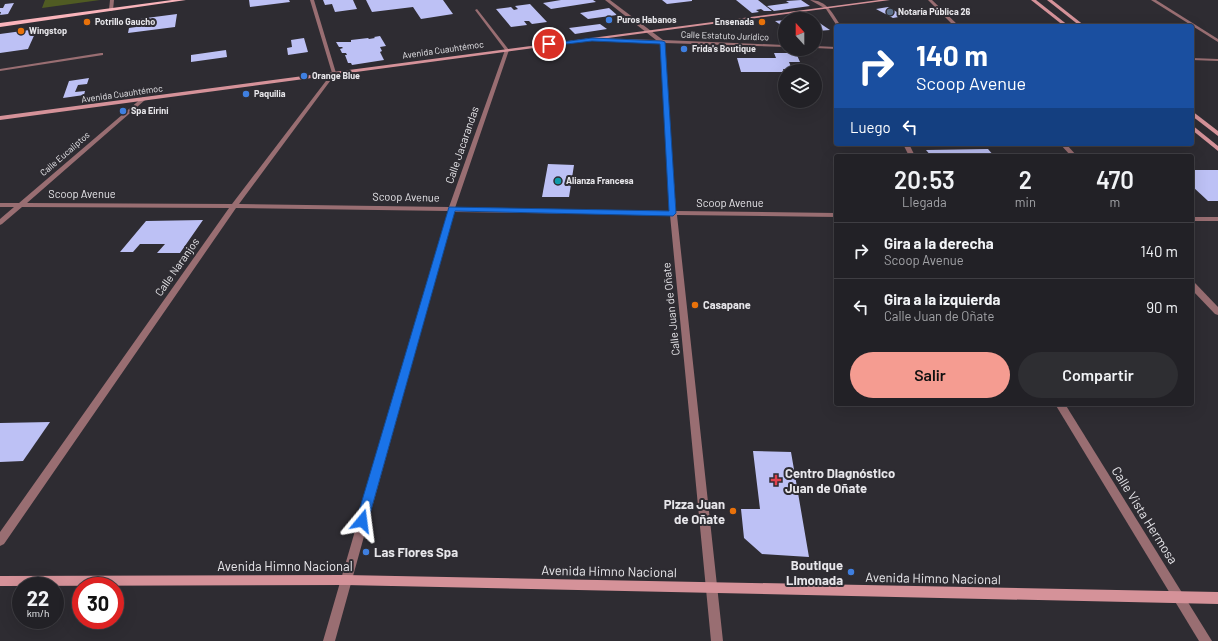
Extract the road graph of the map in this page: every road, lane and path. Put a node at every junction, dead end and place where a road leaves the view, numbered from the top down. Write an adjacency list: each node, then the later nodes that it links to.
1 (141, 0): 11 (main road)
2 (183, 0): 11 (main road)
3 (312, 0): 34 (street)
4 (607, 0): 22 (street)
5 (812, 0): 12 (street)
6 (888, 0): 12 (street, Avenida Cuauhtémoc)
7 (930, 0): 16 (street)
8 (1033, 0): 17 (street)
9 (1049, 0): 18 (street)
10 (1153, 0): 19 (street)
11 (111, 5): 14 (main road); 20 (main road)
12 (828, 8): 15 (street); 22 (street, Avenida Cuauhtémoc)
13 (477, 10): 29 (street)
14 (0, 19)
15 (838, 24)
16 (955, 24)
17 (1064, 24)
18 (1080, 24)
19 (1191, 24)
20 (0, 25)
21 (1194, 26): 24 (street)
22 (648, 32): 23 (street, Avenida Cuauhtémoc); 25 (street)
23 (592, 39): 25 (street, Calle Estatuto Jurídico); 29 (street, Avenida Cuauhtémoc)
24 (1218, 41)
25 (662, 42): 26 (street, Calle Estatuto Jurídico); 47 (street, Calle Juan de Oñate)
26 (778, 46)
27 (822, 47): 28 (street)
28 (834, 48)
29 (507, 50): 34 (street, Avenida Cuauhtémoc); 46 (street, Calle Jacarandas)
30 (101, 54): 33 (street)
31 (1194, 59): 32 (street)
32 (1218, 60)
33 (0, 70)
34 (334, 73): 35 (street, Avenida Cuauhtémoc); 45 (street, Calle Naranjos)
35 (143, 99): 37 (street, Avenida Cuauhtémoc); 44 (street, Calle Eucaliptos)
36 (1194, 115): 39 (street)
37 (0, 118)
38 (1194, 129): 41 (street)
39 (1218, 134)
40 (1066, 146): 42 (street)
41 (1218, 149)
42 (1072, 154)
43 (0, 205): 44 (street, Scoop Avenue)
44 (19, 205): 45 (street, Scoop Avenue); 51 (street, Calle Eucaliptos)
45 (234, 206): 46 (street, Scoop Avenue); 55 (street, Calle Naranjos)
46 (452, 208): 47 (street, Scoop Avenue); 56 (street, Calle Jacarandas)
47 (673, 213): 48 (street, Scoop Avenue); 58 (street, Calle Juan de Oñate)
48 (834, 215)
49 (1194, 219): 50 (street)
50 (1218, 219)
51 (0, 222)
52 (1194, 287): 53 (street)
53 (1218, 312)
54 (1061, 406): 59 (street, Calle Vista Hermosa)
55 (0, 541)
56 (345, 580): 57 (street, Avenida Himno Nacional); 58 (street, Avenida Himno Nacional); 61 (street, Calle Jacarandas)
57 (0, 581)
58 (711, 587): 59 (street, Avenida Himno Nacional); 62 (street, Calle Juan de Oñate)
59 (1179, 597): 60 (street, Avenida Himno Nacional); 63 (street, Calle Vista Hermosa)
60 (1218, 598)
61 (329, 641)
62 (717, 641)
63 (1206, 641)

